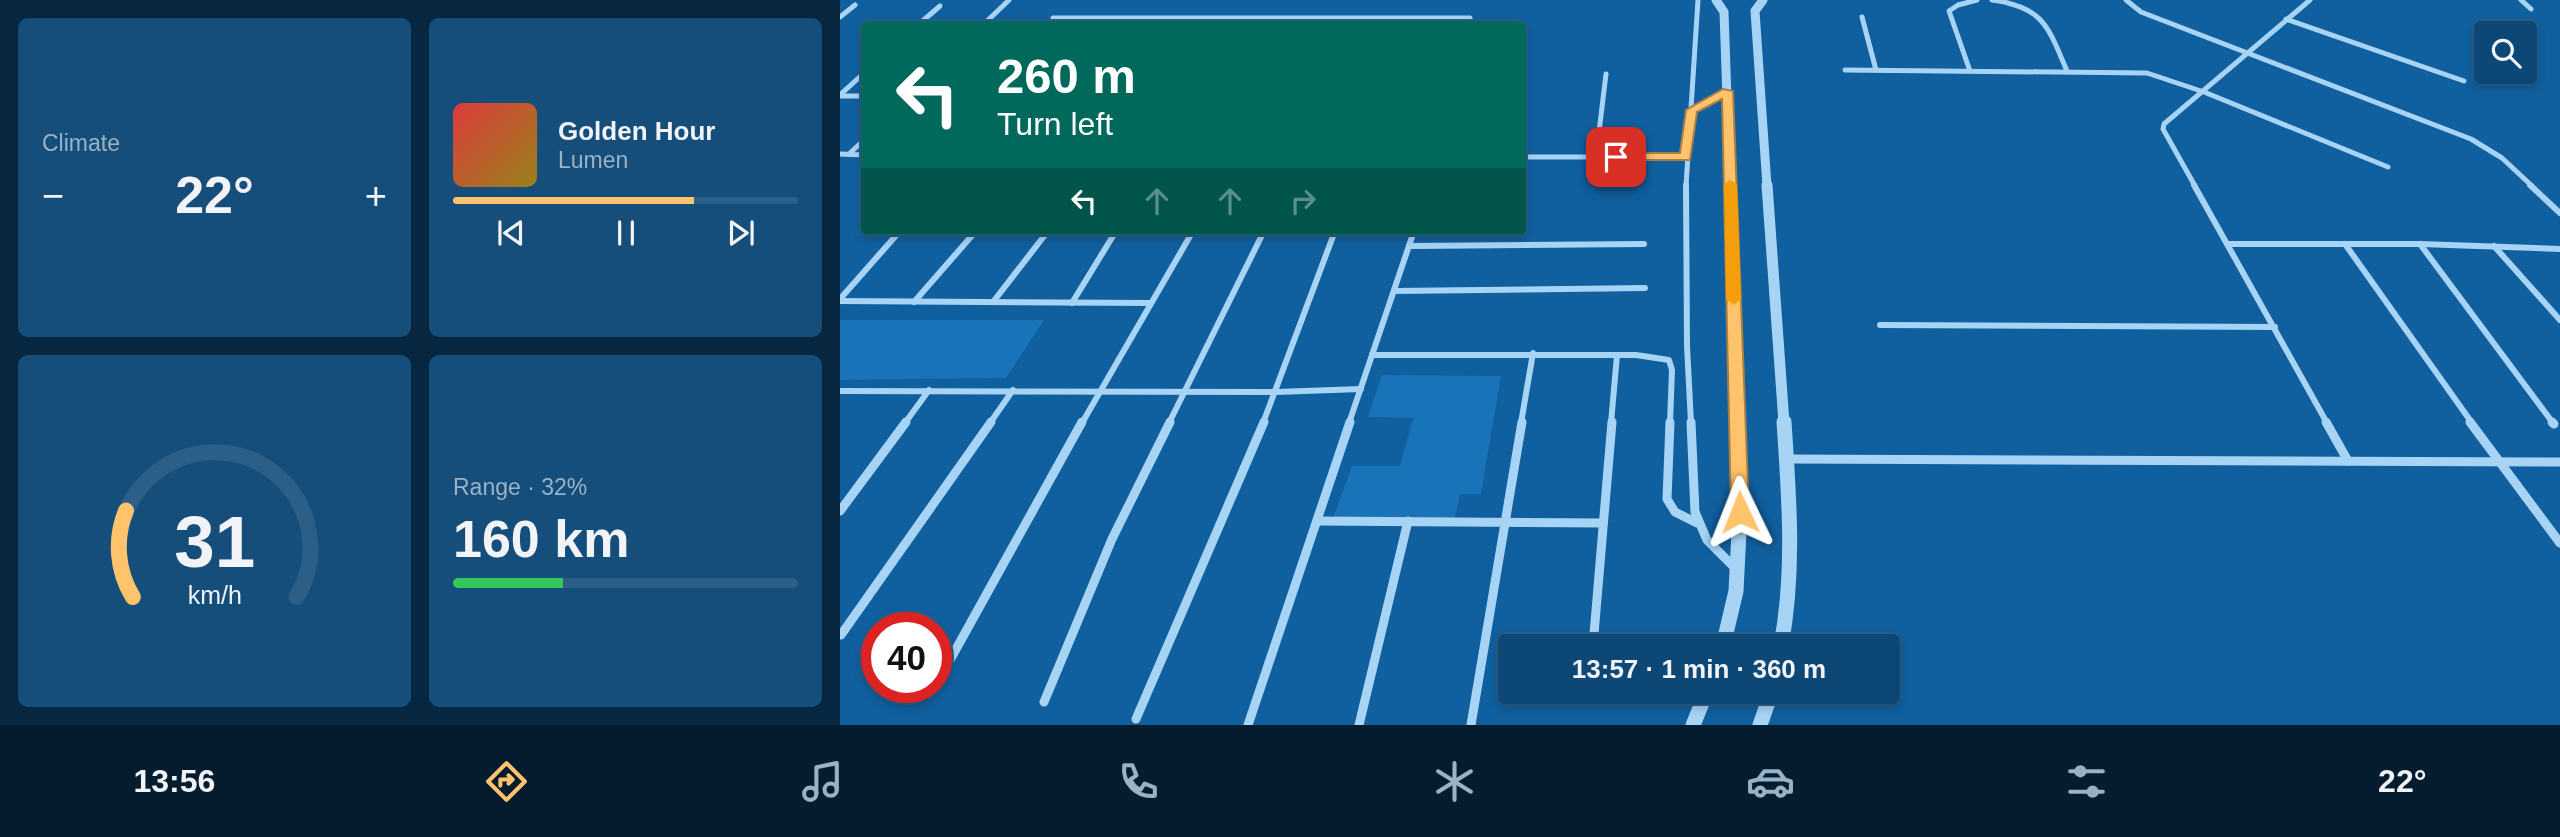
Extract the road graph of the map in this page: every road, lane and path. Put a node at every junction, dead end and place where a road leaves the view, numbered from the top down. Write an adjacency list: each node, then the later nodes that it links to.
1 (1009, 0): 24 (street)
2 (1698, 0): 42 (street)
3 (1716, 0): 38 (street)
4 (1763, 0): 88 (street)
5 (1977, 0): 33 (street)
6 (1992, 0): 34 (street)
7 (2126, 0): 30 (street)
8 (2310, 0): 22 (street)
9 (2521, 0): 12 (street)
10 (855, 5): 13 (street)
11 (940, 6): 23 (street)
12 (2531, 9)
13 (840, 17)
14 (1862, 17): 32 (street)
15 (1053, 18): 16 (street)
16 (1081, 18): 17 (street); 25 (street)
17 (1151, 18): 18 (street); 26 (street)
18 (1296, 18): 19 (street); 27 (street)
19 (1369, 18): 20 (street); 28 (street)
20 (1442, 18): 21 (street); 29 (street)
21 (1470, 18)
22 (2286, 19): 30 (street); 37 (street)
23 (922, 21)
24 (987, 21)
25 (1078, 21)
26 (1148, 21)
27 (1294, 21)
28 (1368, 21)
29 (1441, 21)
30 (2248, 51): 39 (street); 51 (street)
31 (1845, 70): 32 (street)
32 (1876, 70): 33 (street)
33 (1970, 71): 34 (street)
34 (2067, 71): 39 (street)
35 (1606, 74): 48 (street)
36 (861, 76): 40 (street)
37 (2464, 81)
38 (1727, 91): 42 (street); 99 (street)
39 (2204, 92): 50 (street); 61 (street)
40 (840, 95): 41 (street)
41 (861, 96)
42 (1692, 110): 49 (street)
43 (861, 143): 45 (street)
44 (840, 154): 45 (street)
45 (848, 155): 46 (street)
46 (861, 155)
47 (1526, 156): 48 (street)
48 (1597, 157): 49 (street)
49 (1686, 157): 97 (street)
50 (2388, 167)
51 (2560, 213)
52 (897, 235): 69 (street)
53 (973, 235): 70 (street)
54 (1045, 235): 71 (street)
55 (1114, 235): 72 (street)
56 (1190, 235): 73 (street)
57 (1262, 235): 84 (street)
58 (1334, 235): 85 (street)
59 (1413, 235): 64 (street)
60 (1644, 244): 64 (street)
61 (2229, 244): 62 (street); 76 (street)
62 (2345, 244): 63 (street); 90 (street)
63 (2420, 244): 65 (street); 87 (street)
64 (1409, 246): 68 (street)
65 (2494, 246): 66 (street); 74 (street)
66 (2560, 249)
67 (1645, 288): 68 (street)
68 (1394, 291): 78 (street)
69 (840, 300): 70 (street)
70 (914, 302): 71 (street)
71 (993, 302): 72 (street)
72 (1072, 303): 73 (street)
73 (1149, 303): 83 (street)
74 (2560, 320)
75 (1880, 325): 76 (street)
76 (2275, 327): 89 (street)
77 (1533, 353): 78 (street); 79 (street); 95 (street)
78 (1372, 355): 80 (street)
79 (1617, 355): 96 (street); 97 (street)
80 (1361, 389): 85 (street); 93 (street)
81 (929, 390): 82 (street); 86 (street); 92 (street)
82 (1013, 390): 83 (street); 103 (street)
83 (1100, 390): 84 (street); 104 (street)
84 (1185, 390): 85 (street); 105 (street)
85 (1276, 392): 108 (street)
86 (842, 393)
87 (2554, 424)
88 (1786, 459): 89 (street); 102 (street)
89 (2348, 461): 90 (street)
90 (2502, 461): 91 (street); 98 (street)
91 (2560, 462)
92 (840, 512)
93 (1317, 521): 94 (street); 109 (street)
94 (1408, 521): 95 (street); 110 (street)
95 (1505, 522): 96 (street); 111 (street)
96 (1603, 523): 100 (street)
97 (1697, 523): 99 (street)
98 (2560, 543)
99 (1738, 571): 101 (street)
100 (1594, 634)
101 (1725, 634)
102 (1783, 634)
103 (841, 635)
104 (952, 656)
105 (1044, 702)
106 (1702, 704): 112 (street)
107 (1767, 704): 113 (street)
108 (1136, 719)
109 (1248, 725)
110 (1359, 725)
111 (1471, 725)
112 (1693, 725)
113 (1760, 725)

